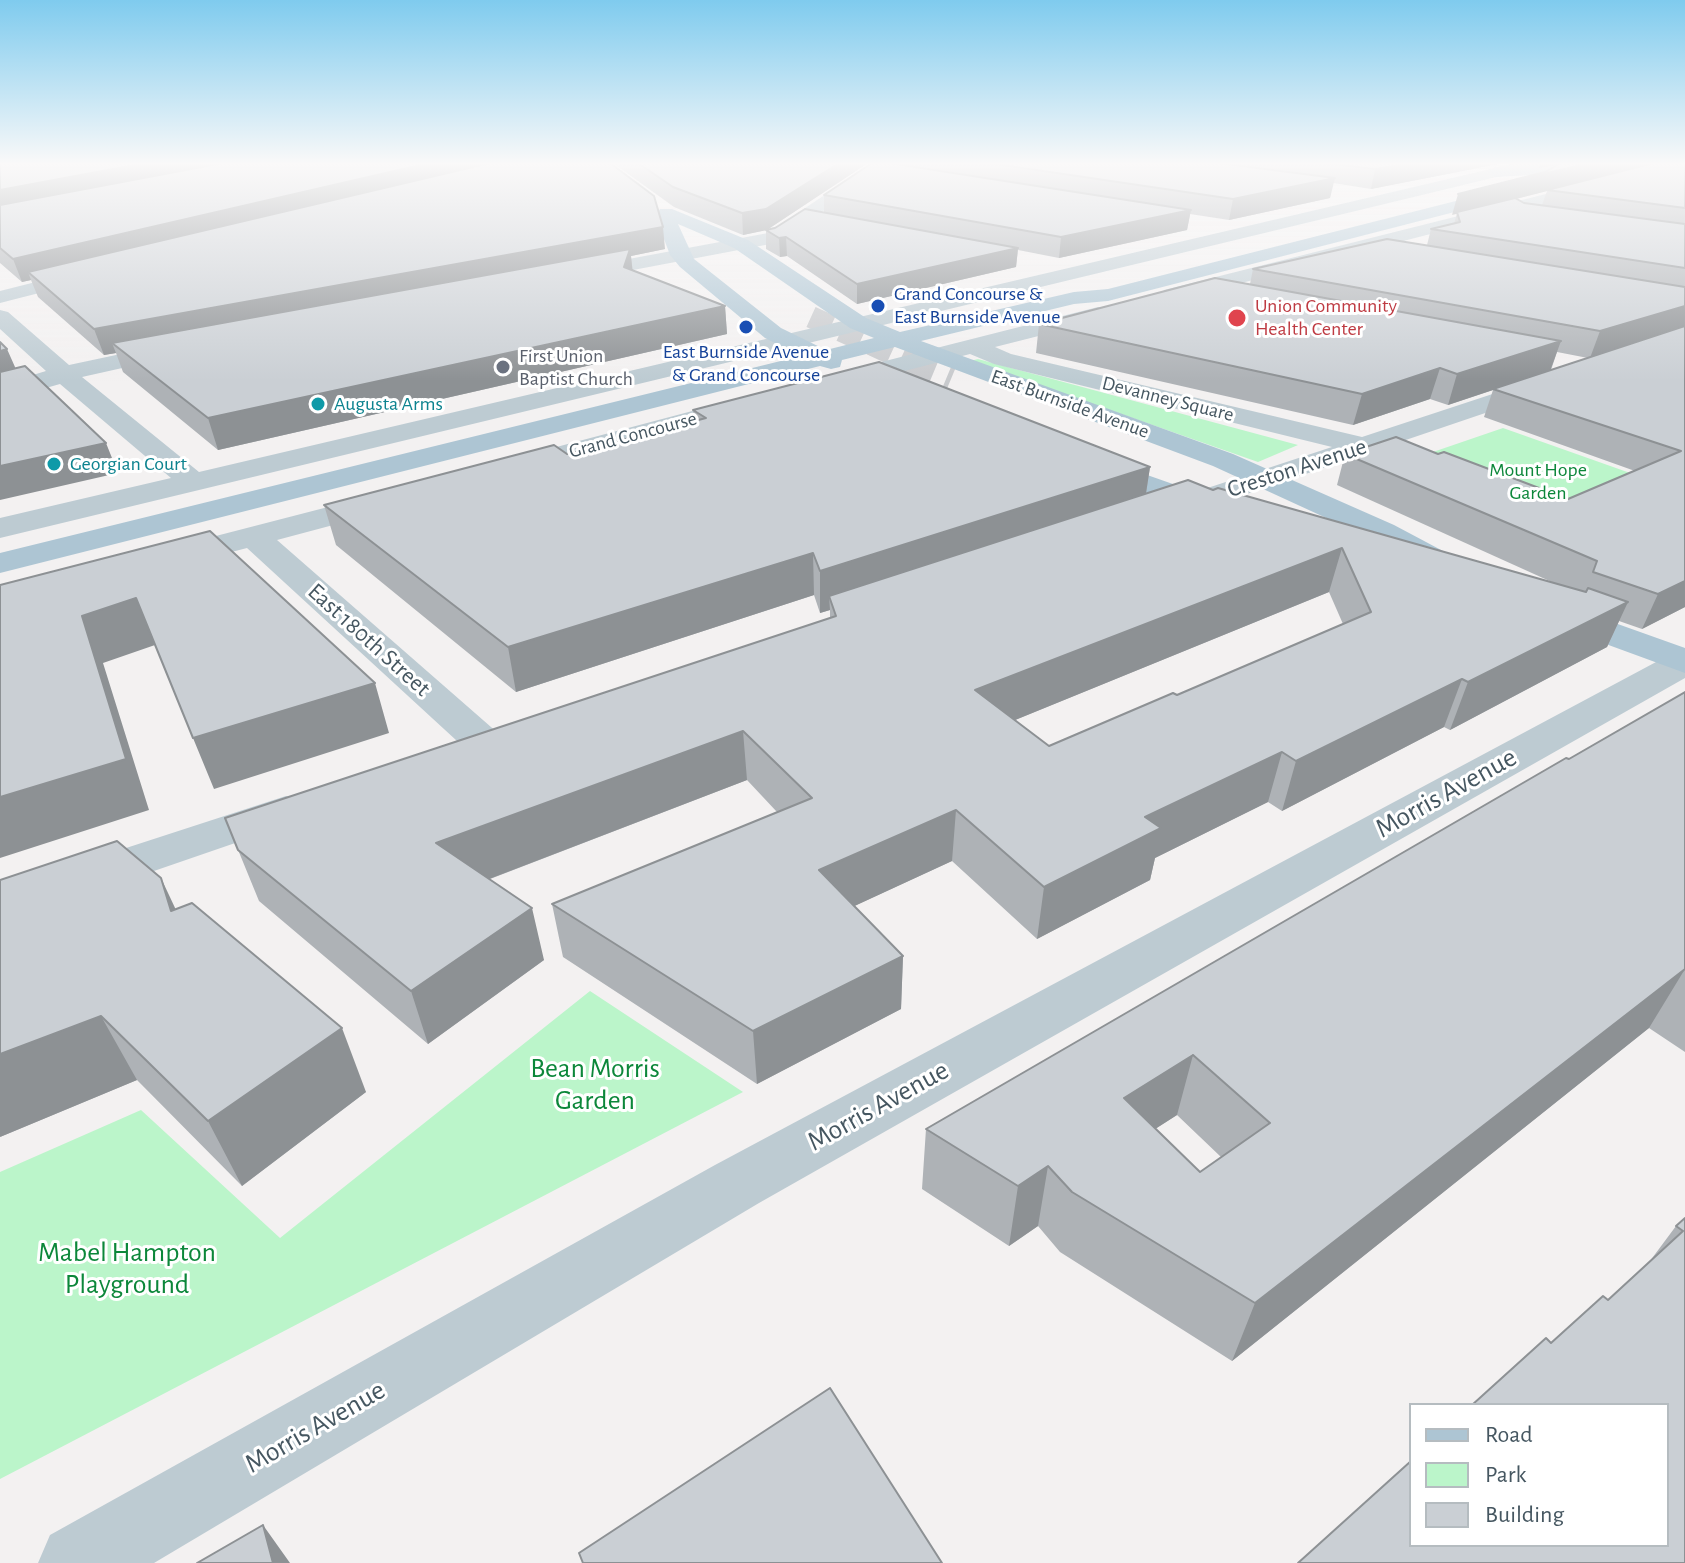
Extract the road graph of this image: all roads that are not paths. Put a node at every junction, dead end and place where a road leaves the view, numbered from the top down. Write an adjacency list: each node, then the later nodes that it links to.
1 (672, 236): 11 (main road)
2 (695, 236): 13 (main road)
3 (723, 236): 9 (main road, East Burnside Avenue)
4 (777, 236): 9 (street)
5 (1225, 236): 16 (street)
6 (1283, 236): 21 (main road, Grand Concourse)
7 (1340, 236): 15 (main road, Grand Concourse)
8 (1402, 236): 10 (street, Grand Concourse)
9 (741, 244): 13 (street); 26 (main road, East Burnside Avenue)
10 (1351, 248): 12 (street); 19 (street, Grand Concourse)
11 (680, 255): 13 (street); 18 (street); 27 (main road)
12 (1400, 256)
13 (722, 257): 27 (main road)
14 (1029, 261): 21 (street)
15 (1242, 261): 19 (main road); 21 (main road, Grand Concourse)
16 (1109, 264): 21 (main road)
17 (104, 271): 23 (street)
18 (555, 278)
19 (1220, 283): 22 (street, Grand Concourse)
20 (746, 284): 27 (main road)
21 (1080, 285): 26 (street, Grand Concourse); 28 (main road, Grand Concourse)
22 (1188, 291): 24 (street); 30 (street, Grand Concourse)
23 (0, 297)
24 (1243, 302)
25 (0, 317): 33 (street)
26 (858, 323): 27 (street, Grand Concourse); 28 (main road, East Burnside Avenue)
27 (795, 326): 32 (main road); 43 (street, Grand Concourse)
28 (895, 340): 31 (main road, East Burnside Avenue); 32 (main road, Grand Concourse)
29 (200, 345): 33 (street)
30 (974, 347): 31 (street, Grand Concourse); 39 (street, Devanney Square)
31 (935, 355): 34 (street, Grand Concourse); 42 (main road, East Burnside Avenue)
32 (822, 358): 34 (main road); 50 (main road, Grand Concourse)
33 (65, 374): 37 (street); 43 (street)
34 (861, 374): 38 (main road); 41 (street, Grand Concourse)
35 (951, 379): 45 (main road, East Burnside Avenue)
36 (1563, 379): 39 (street, Creston Avenue)
37 (0, 393)
38 (910, 394)
39 (1364, 446): 42 (street, Creston Avenue)
40 (1073, 448): 45 (main road, East Burnside Avenue)
41 (478, 476)
42 (1266, 479): 45 (street, Creston Avenue); 52 (main road, East Burnside Avenue)
43 (193, 482): 47 (street, Grand Concourse)
44 (417, 492): 48 (street)
45 (1211, 496): 46 (street, Creston Avenue); 52 (main road, East Burnside Avenue)
46 (1141, 521)
47 (0, 528)
48 (254, 536): 51 (street); 56 (street, East 180th Street)
49 (1346, 548): 52 (main road)
50 (0, 563)
51 (131, 568)
52 (1465, 579)
53 (1524, 601): 54 (main road)
54 (1685, 661): 60 (street, Morris Avenue)
55 (522, 730): 56 (street)
56 (484, 743): 57 (street)
57 (440, 758)
58 (328, 796): 59 (street)
59 (0, 907)
60 (78, 1563)

